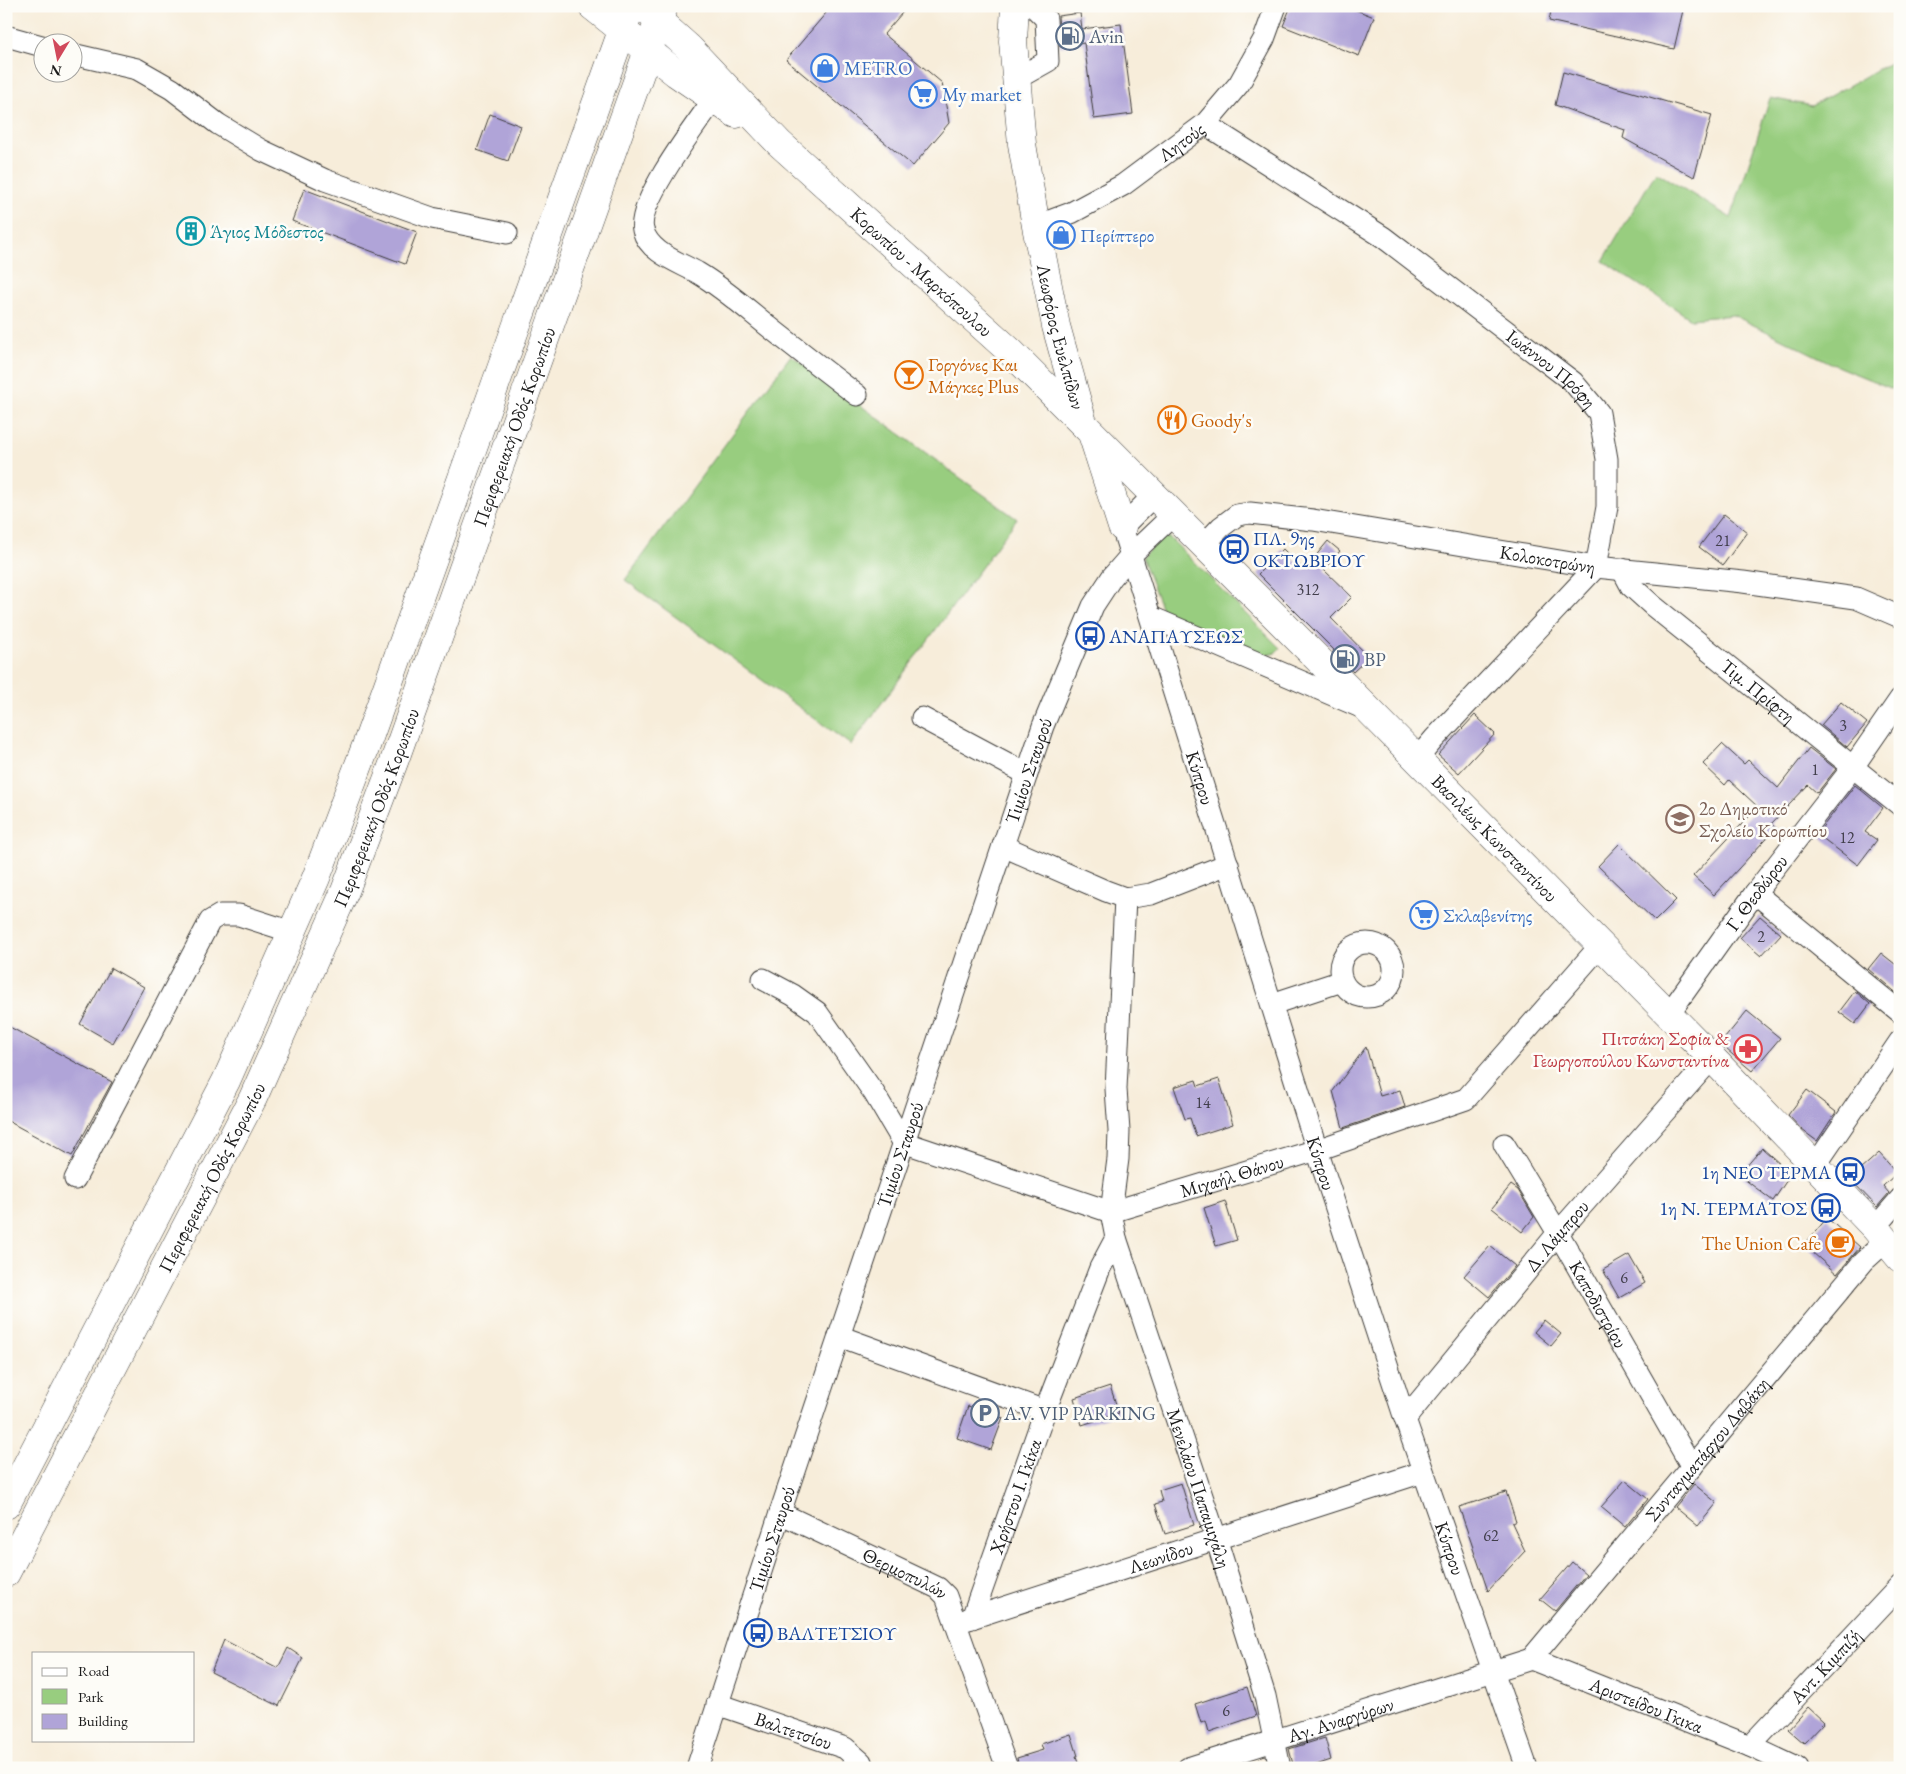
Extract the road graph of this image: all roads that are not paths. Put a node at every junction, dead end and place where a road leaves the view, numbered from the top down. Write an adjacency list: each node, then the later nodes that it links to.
1 (592, 6): 7 (main road, Κορωπίου - Μαρκόπουλου)
2 (1003, 6): 9 (main road, Λεωφόρος Ευελπίδων)
3 (1015, 6): 9 (main road, Λεωφόρος Ευελπίδων)
4 (1033, 6): 13 (street)
5 (1276, 6): 15 (street, Λητούς)
6 (655, 11): 11 (main road, Περιφερειακή Οδός Κορωπίου); 16 (main road, Κορωπίου - Μαρκόπουλου)
7 (626, 18): 11 (main road, Κορωπίου - Μαρκόπουλου); 41 (main road, Περιφερειακή Οδός Κορωπίου)
8 (6, 36): 10 (street)
9 (1013, 41): 13 (main road, Λεωφόρος Ευελπίδων)
10 (32, 43)
11 (648, 51): 14 (main road, Κορωπίου - Μαρκόπουλου); 68 (main road, Περιφερειακή Οδός Κορωπίου)
12 (82, 56): 18 (street)
13 (1016, 79): 17 (main road, Λεωφόρος Ευελπίδων)
14 (714, 99): 16 (main road, Κορωπίου - Μαρκόπουλου); 19 (street)
15 (1205, 124): 17 (street, Λητούς); 26 (street, Ιωάννου Πρόφη)
16 (779, 142): 20 (main road, Κορωπίου - Μαρκόπουλου)
17 (1036, 226): 20 (main road, Λεωφόρος Ευελπίδων)
18 (507, 233)
19 (857, 395)
20 (1088, 429): 21 (main road, Βασιλέως Κωνσταντίνου); 23 (main road, Λεωφόρος Ευελπίδων)
21 (1154, 495): 22 (main road, Βασιλέως Κωνσταντίνου); 23 (street)
22 (1174, 514): 24 (main road, Βασιλέως Κωνσταντίνου); 25 (street, Τιμίου Σταυρού)
23 (1122, 527): 25 (street, Κύπρου)
24 (1204, 545): 26 (street, Κολοκοτρώνη); 31 (main road, Βασιλέως Κωνσταντίνου)
25 (1132, 554): 28 (street, Κύπρου); 35 (street, Τιμίου Σταυρού)
26 (1596, 567): 27 (street, Κολοκοτρώνη); 33 (street)
27 (1622, 569): 29 (street, Κολοκοτρώνη); 34 (street, Τιμ. Πρίφτη)
28 (1152, 617): 31 (street); 38 (street, Κύπρου)
29 (1900, 617)
30 (1900, 699): 34 (street, Γ. Θεοδώρου)
31 (1369, 710): 33 (main road, Βασιλέως Κωνσταντίνου)
32 (922, 718): 35 (street)
33 (1417, 760): 42 (main road, Βασιλέως Κωνσταντίνου)
34 (1853, 767): 36 (street, Τιμ. Πρίφτη); 39 (street, Γ. Θεοδώρου)
35 (1027, 774): 37 (street, Τιμίου Σταυρού)
36 (1900, 805)
37 (1003, 846): 40 (street); 50 (street, Τιμίου Σταυρού)
38 (1228, 864): 40 (street); 45 (street, Κύπρου)
39 (1755, 892): 46 (street); 47 (street, Γ. Θεοδώρου)
40 (1125, 898): 56 (street, Μενελάου Παπαμιχάλη)
41 (292, 932): 54 (street); 65 (main road, Περιφερειακή Οδός Κορωπίου)
42 (1600, 946): 47 (main road, Βασιλέως Κωνσταντίνου); 52 (street, Μιχαήλ Θάνου)
43 (763, 979): 50 (street)
44 (1342, 981): 45 (street)
45 (1272, 1004): 52 (street, Κύπρου)
46 (1900, 1012)
47 (1668, 1015): 49 (main road, Βασιλέως Κωνσταντίνου)
48 (1900, 1041): 53 (street)
49 (1712, 1058): 53 (main road, Βασιλέως Κωνσταντίνου); 57 (street, Δ. Λάμπρου)
50 (903, 1142): 56 (street); 60 (street, Τιμίου Σταυρού)
51 (1504, 1144): 57 (street, Καποδιστρίου)
52 (1317, 1150): 56 (street, Μιχαήλ Θάνου); 62 (street, Κύπρου)
53 (1815, 1166): 59 (main road, Βασιλέως Κωνσταντίνου)
54 (75, 1179)
55 (1900, 1199): 59 (street, Συνταγματάρχου Δαβάκη)
56 (1111, 1212): 58 (street, Μενελάου Παπαμιχάλη)
57 (1558, 1233): 62 (street, Δ. Λάμπρου); 63 (street, Καποδιστρίου)
58 (1116, 1238): 61 (street, Χρήστου Ι. Γκίκα); 67 (street, Μενελάου Παπαμιχάλη)
59 (1887, 1242): 63 (street, Συνταγματάρχου Δαβάκη)
60 (839, 1336): 61 (street); 66 (street, Τιμίου Σταυρού)
61 (1045, 1411): 70 (street, Χρήστου Ι. Γκίκα)
62 (1405, 1419): 64 (street, Κύπρου)
63 (1692, 1466): 71 (street, Συνταγματάρχου Δαβάκη)
64 (1423, 1472): 67 (street, Λεωνίδου); 72 (street, Κύπρου)
65 (6, 1505)
66 (780, 1513): 70 (street, Θερμοπυλών); 73 (street, Τιμίου Σταυρού)
67 (1216, 1538): 70 (street, Λεωνίδου); 74 (street, Μενελάου Παπαμιχάλη)
68 (6, 1573)
69 (1900, 1586): 75 (street, Αντ. Κιμπιζή)
70 (964, 1620): 78 (street, Θερμοπυλών)
71 (1531, 1659): 72 (street); 75 (street, Αριστείδου Γκικα)
72 (1493, 1671): 74 (street, Αγ. Αναργύρων); 81 (street, Κύπρου)
73 (717, 1704): 76 (street, Τιμίου Σταυρού); 77 (street, Βαλτετσίου)
74 (1276, 1740): 79 (street, Αγ. Αναργύρων); 80 (street, Μενελάου Παπαμιχάλη)
75 (1750, 1746): 82 (street, Αριστείδου Γκικα)
76 (697, 1768)
77 (863, 1768)
78 (1007, 1768)
79 (1188, 1768)
80 (1280, 1768)
81 (1528, 1768)
82 (1798, 1768)

